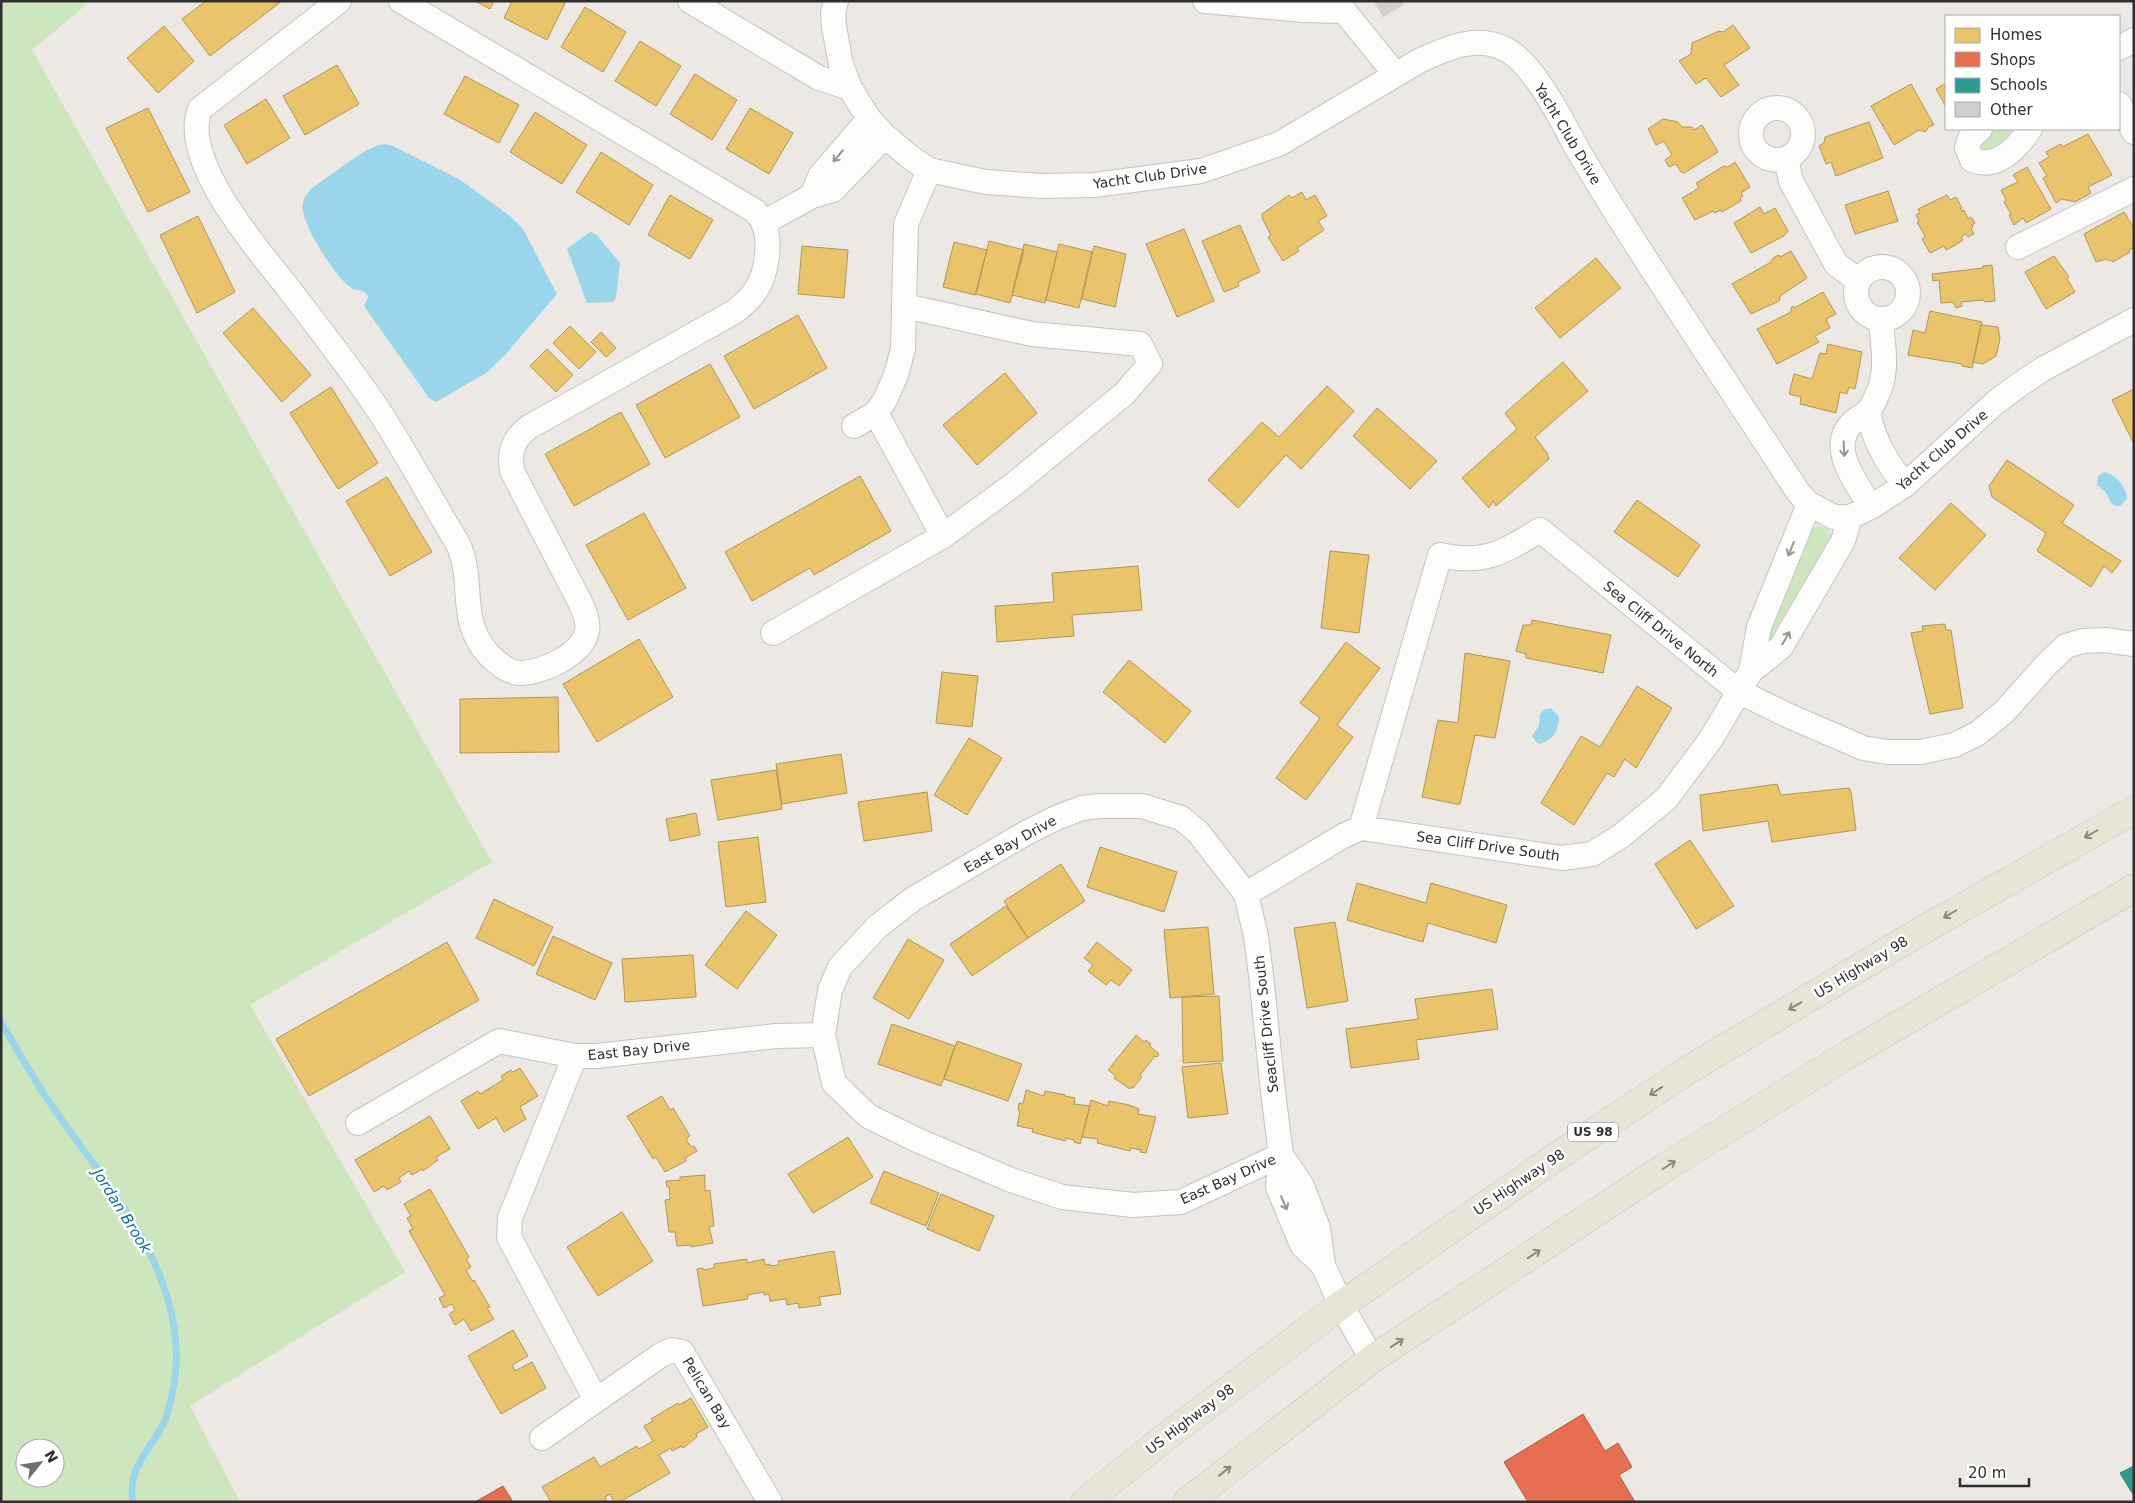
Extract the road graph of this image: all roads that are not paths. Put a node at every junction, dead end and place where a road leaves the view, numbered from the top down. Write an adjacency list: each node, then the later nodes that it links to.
1 (339, 1): 18 (street)
2 (401, 1): 18 (street)
3 (690, 1): 9 (street)
4 (836, 1): 9 (street, Yacht Club Drive)
5 (1205, 1): 8 (street)
6 (2134, 40): 7 (street)
7 (2120, 47)
8 (1396, 75): 16 (street, Yacht Club Drive); 28 (street, Yacht Club Drive)
9 (850, 88): 11 (street, Yacht Club Drive)
10 (2120, 108): 14 (street)
11 (877, 127): 16 (street, Yacht Club Drive); 18 (street)
12 (1979, 130): 13 (street)
13 (2029, 130)
14 (2134, 132)
15 (1786, 159): 20 (street)
16 (929, 170): 21 (street)
17 (2134, 188): 19 (street)
18 (763, 223)
19 (2018, 247)
20 (1859, 282): 22 (street); 22 (street)
21 (905, 306): 25 (street); 31 (street)
22 (1881, 319): 24 (street)
23 (2134, 320): 27 (street, Yacht Club Drive)
24 (1868, 412): 27 (street); 29 (street, one-way to 29)
25 (876, 413): 26 (street); 31 (street)
26 (854, 426)
27 (1905, 485): 29 (street, Yacht Club Drive)
28 (1809, 504): 30 (street, Yacht Club Drive); 34 (street, one-way to 34)
29 (1871, 506): 30 (street, Yacht Club Drive)
30 (1850, 517): 34 (street, one-way to 30)
31 (943, 536): 32 (street)
32 (773, 633)
33 (2134, 644): 35 (street, Sea Cliff Drive North)
34 (1751, 671): 35 (street, Sea Cliff Drive South)
35 (1738, 691): 37 (street, Sea Cliff Drive South); 37 (street, Sea Cliff Drive North)
36 (2134, 810): 44 (main road, US Highway 98 / US 98, one-way to 44)
37 (1361, 828): 39 (street)
38 (2134, 888): 45 (main road, one-way to 38)
39 (1246, 894): 40 (street, East Bay Drive); 43 (street, Seacliff Drive South)
40 (823, 1035): 41 (street, East Bay Drive); 43 (street, East Bay Drive)
41 (575, 1056): 42 (street, East Bay Drive); 46 (street)
42 (358, 1122)
43 (1281, 1156): 44 (street, Seacliff Drive South)
44 (1341, 1305): 45 (street, Seacliff Drive South); 49 (main road, US Highway 98 / US 98)
45 (1372, 1359): 50 (main road, one-way to 45)
46 (596, 1400): 47 (street, Pelican Bay); 48 (street, Pelican Bay)
47 (542, 1438)
48 (770, 1502)
49 (1085, 1502)
50 (1187, 1502)

